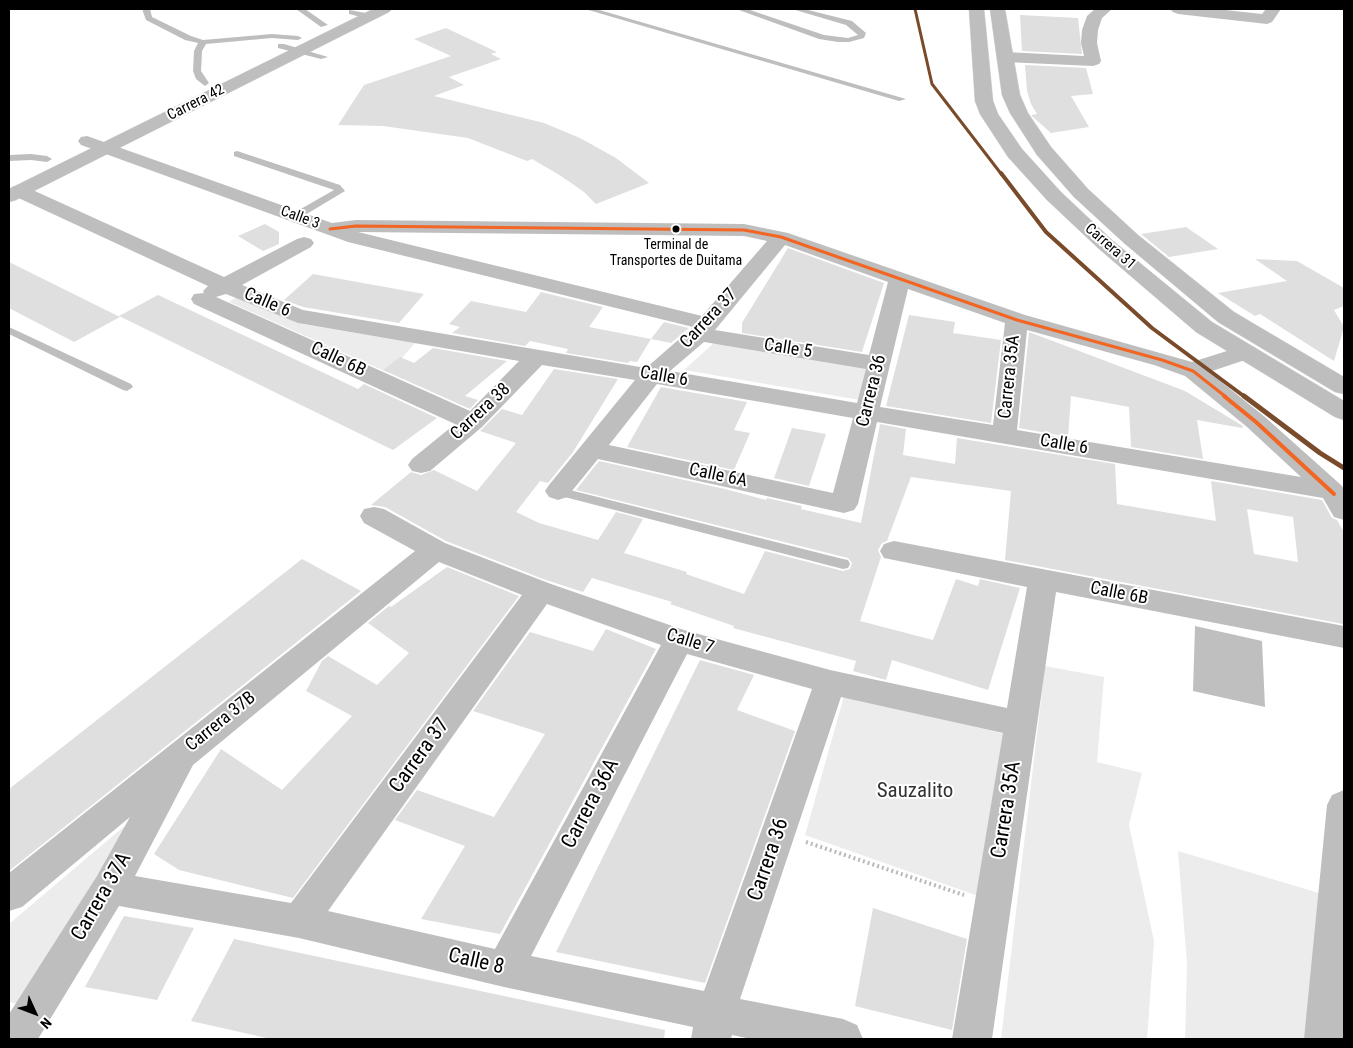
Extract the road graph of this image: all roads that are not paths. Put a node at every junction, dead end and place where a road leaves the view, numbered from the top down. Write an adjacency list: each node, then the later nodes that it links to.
1 (146, 9): 14 (lane)
2 (300, 9): 13 (lane)
3 (384, 9): 11 (main road, Carrera 42)
4 (589, 9): 19 (lane)
5 (740, 9): 6 (lane)
6 (796, 9)
7 (976, 9): 35 (main road, Carrera 31)
8 (997, 9): 17 (main road, Carrera 31)
9 (1104, 9): 17 (main road)
10 (1187, 9): 12 (main road)
11 (359, 12): 13 (main road, Carrera 42); 15 (main road, Carrera 42)
12 (1270, 14)
13 (324, 26): 15 (main road, Carrera 42)
14 (203, 42): 15 (lane); 18 (lane)
15 (298, 44): 16 (lane); 18 (main road, Carrera 42); 21 (main road, Carrera 42)
16 (324, 57)
17 (1005, 57): 39 (main road, Carrera 31)
18 (205, 83): 20 (main road, Carrera 42)
19 (902, 98)
20 (87, 141): 21 (main road, Calle 3); 24 (main road, Carrera 42)
21 (107, 148): 25 (main road, Carrera 42); 26 (main road, Calle 3)
22 (237, 154): 26 (lane)
23 (9, 158): 24 (lane)
24 (47, 159): 25 (main road, Carrera 42)
25 (12, 188): 31 (main road, Calle 6)
26 (296, 216): 27 (main road, Calle 3)
27 (330, 229): 28 (main road, Calle 3); 33 (main road, Calle 5)
28 (781, 237): 30 (main road, Calle 3); 33 (main road, Carrera 37)
29 (304, 243): 31 (main road)
30 (900, 278): 32 (main road, Calle 3); 37 (main road, Carrera 36)
31 (224, 285): 36 (main road, Calle 6); 45 (main road, Calle 6B)
32 (1017, 320): 38 (main road, Calle 3); 46 (main road, Carrera 35A)
33 (703, 329): 37 (main road, Calle 5); 40 (main road, Carrera 37)
34 (9, 330): 41 (lane)
35 (1246, 352): 38 (main road); 39 (main road); 44 (main road, Carrera 31)
36 (538, 355): 40 (main road, Calle 6); 45 (main road, Carrera 38)
37 (878, 364): 43 (main road, Carrera 36)
38 (1193, 371): 50 (main road, Calle 3)
39 (1324, 374): 42 (main road, Carrera 31)
40 (652, 375): 43 (main road, Calle 6); 47 (main road, Carrera 37)
41 (127, 387)
42 (1344, 387)
43 (867, 412): 46 (main road, Calle 6); 51 (main road, Carrera 36)
44 (1344, 412)
45 (473, 422): 48 (main road, Carrera 38)
46 (1004, 435): 50 (main road, Calle 6)
47 (591, 448): 49 (main road, Carrera 37); 51 (main road, Calle 6A)
48 (421, 465)
49 (558, 491): 55 (lane)
50 (1338, 501)
51 (844, 504)
52 (374, 516): 53 (main road, Calle 7)
53 (435, 550): 57 (main road, Calle 7); 62 (main road, Carrera 37B)
54 (894, 551): 56 (main road, Calle 6B)
55 (843, 564)
56 (1043, 580): 58 (main road, Calle 6B); 61 (main road, Carrera 35A)
57 (541, 591): 59 (main road, Calle 7); 66 (main road, Carrera 37)
58 (1344, 637)
59 (679, 640): 60 (main road, Calle 7); 67 (main road, Carrera 36A)
60 (830, 682): 61 (main road, Calle 7); 68 (main road, Carrera 36)
61 (1021, 724): 71 (main road, Carrera 35A)
62 (183, 752): 64 (main road, Carrera 37A); 65 (main road, Carrera 37B)
63 (1344, 805): 72 (main road)
64 (110, 888): 66 (main road, Calle 8); 69 (main road, Carrera 37A)
65 (9, 895)
66 (299, 920): 67 (main road, Calle 8)
67 (504, 969): 68 (main road, Calle 8)
68 (713, 1026): 70 (main road, Calle 8)
69 (15, 1033)
70 (843, 1039)
71 (972, 1039)
72 (1324, 1039)

